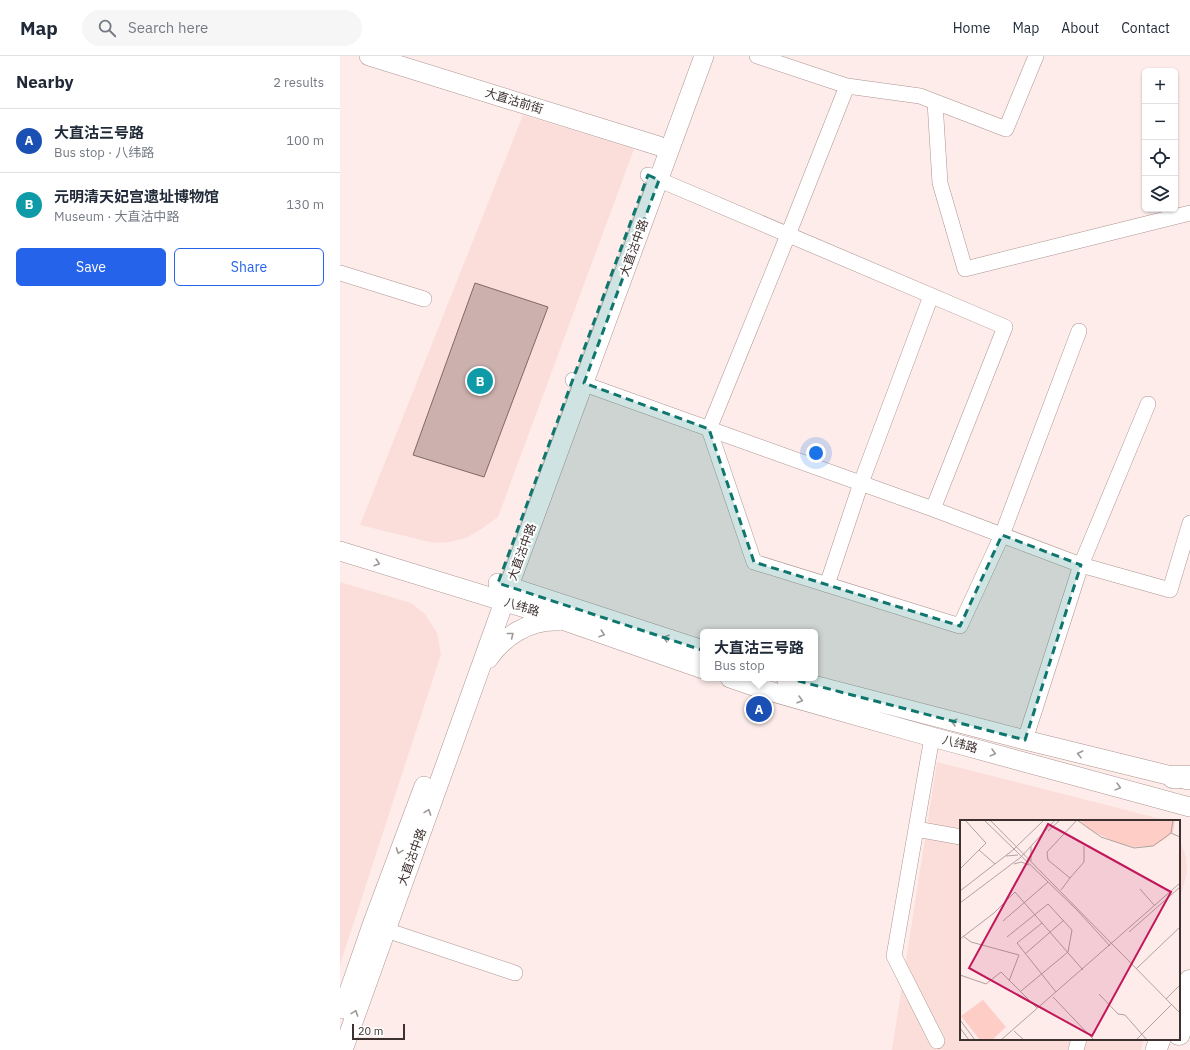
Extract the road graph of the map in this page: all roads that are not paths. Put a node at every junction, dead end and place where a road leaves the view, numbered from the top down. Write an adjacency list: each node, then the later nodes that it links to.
1 (369, 56): 8 (street, 大直沽前街)
2 (691, 56): 8 (street, 大直沽中路)
3 (704, 56): 9 (street, 大直沽中路)
4 (757, 56): 6 (street)
5 (1036, 56): 7 (street)
6 (847, 86): 7 (street); 11 (street)
7 (935, 102): 10 (street)
8 (659, 146): 9 (street, 大直沽中路)
9 (654, 177): 11 (street); 16 (street, 大直沽中路)
10 (1190, 213)
11 (788, 235): 13 (street); 18 (street)
12 (340, 274): 14 (street)
13 (931, 296): 19 (street); 20 (street)
14 (424, 299)
15 (1079, 331): 22 (street)
16 (579, 382): 18 (street); 26 (street, 大直沽中路)
17 (1148, 404): 24 (street)
18 (709, 429): 19 (street); 25 (street)
19 (862, 483): 20 (street); 25 (street)
20 (932, 509): 22 (street)
21 (1190, 523): 24 (street)
22 (1002, 535): 24 (street); 25 (street)
23 (340, 551): 26 (street, 八纬路, one-way to 26)
24 (1081, 565): 36 (street)
25 (827, 585)
26 (501, 592): 27 (street, 八纬路); 28 (street, 八纬路); 29 (street, 大直沽中路); 32 (street, 大直沽中路)
27 (522, 607): 28 (street); 29 (street)
28 (567, 613): 30 (street, 八纬路, one-way to 28); 31 (street, 八纬路, one-way to 31); 32 (street, one-way to 28)
29 (498, 621): 32 (street)
30 (700, 649)
31 (700, 668)
32 (472, 673): 44 (street, 大直沽中路)
33 (739, 681): 35 (street, 八纬路, one-way to 35)
34 (798, 681): 36 (street, 八纬路, one-way to 34)
35 (932, 737): 38 (street, 八纬路, one-way to 38); 42 (street)
36 (1025, 740): 37 (street, 八纬路, one-way to 36)
37 (1184, 778)
38 (1164, 799): 39 (street); 40 (street, 八纬路); 41 (street)
39 (1190, 801)
40 (1190, 807)
41 (1190, 818)
42 (916, 829): 43 (street); 52 (street)
43 (960, 837)
44 (379, 928): 45 (street); 47 (street, 大直沽中路); 53 (street, 大直沽中路, one-way to 44)
45 (516, 973)
46 (1185, 992): 48 (main road)
47 (340, 1018)
48 (1180, 1027)
49 (1079, 1040): 54 (street)
50 (1160, 1040): 55 (main road)
51 (1178, 1040): 56 (main road)
52 (937, 1041)
53 (343, 1050)
54 (1076, 1050)
55 (1156, 1050)
56 (1176, 1050)

